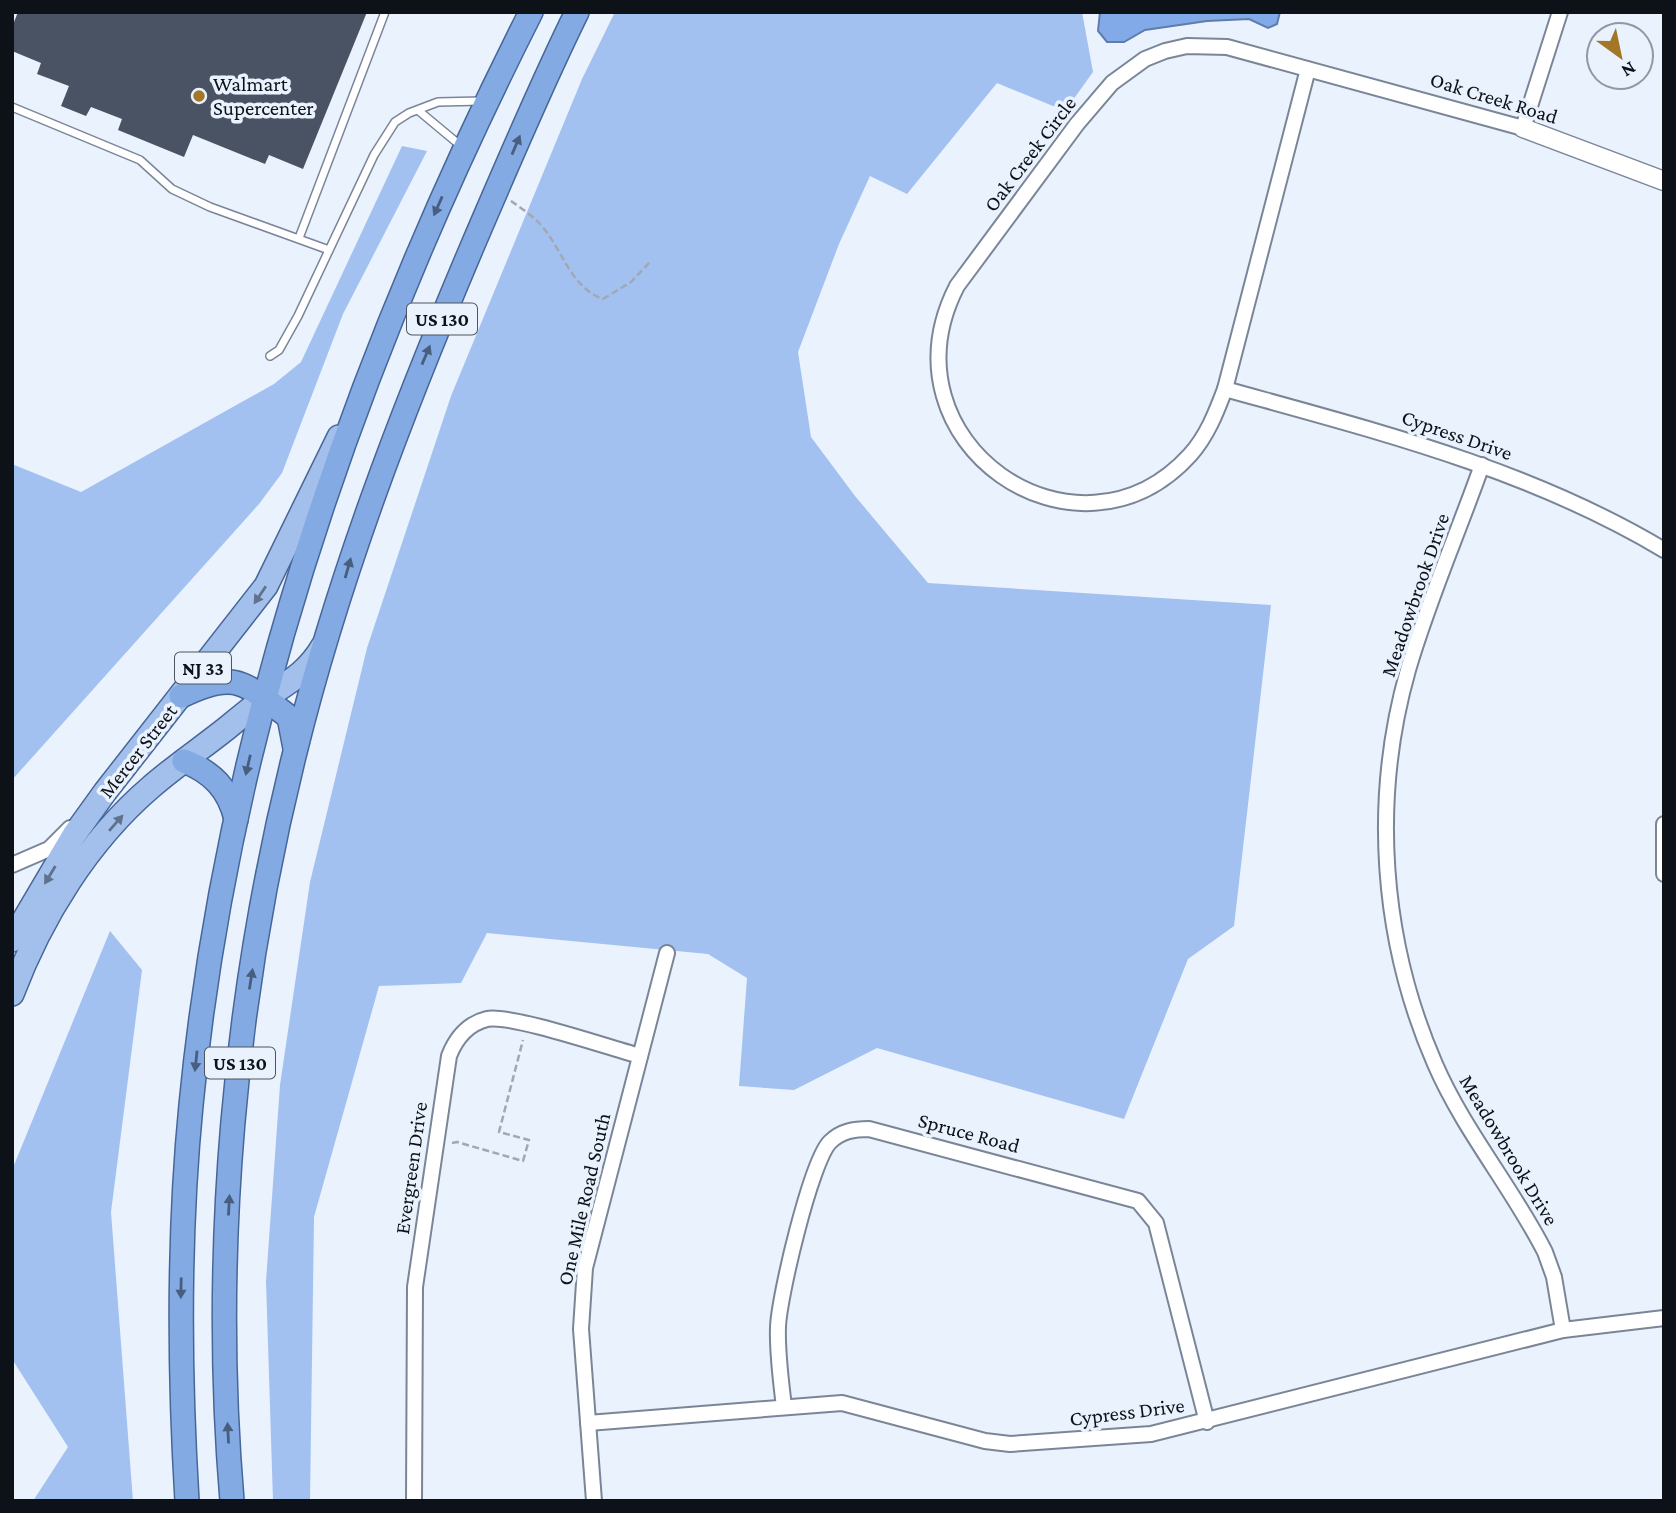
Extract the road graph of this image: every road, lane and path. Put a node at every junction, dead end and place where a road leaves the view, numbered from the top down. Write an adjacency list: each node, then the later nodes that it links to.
1 (385, 12): 13 (lane)
2 (531, 12): 6 (highway, US 130)
3 (577, 12): 12 (highway, US 130, one-way to 3)
4 (1560, 12): 9 (street)
5 (1308, 69): 9 (street, Oak Creek Road); 18 (street, Oak Creek Circle); 18 (street, Oak Creek Circle)
6 (486, 101): 8 (lane); 10 (highway, US 130)
7 (12, 107): 13 (lane)
8 (419, 111): 10 (lane); 14 (lane)
9 (1523, 128): 11 (street, Oak Creek Road)
10 (464, 148): 17 (highway, US 130, one-way to 17)
11 (1664, 181)
12 (496, 191): 15 (path); 21 (highway, US 130, one-way to 12)
13 (299, 238): 14 (lane)
14 (329, 250): 16 (lane)
15 (651, 261)
16 (270, 356)
17 (366, 381): 22 (main road, Mercer Street / NJ 33, one-way to 22); 23 (highway, US 130)
18 (1225, 389): 19 (street, Cypress Drive)
19 (1482, 465): 20 (street, Cypress Drive); 38 (street, Meadowbrook Drive)
20 (1664, 550)
21 (329, 634): 23 (main road, Mercer Street); 24 (highway, US 130)
22 (181, 696): 23 (highway); 26 (main road, Mercer Street / NJ 33)
23 (264, 698): 24 (highway); 25 (main road, Mercer Street); 27 (highway, US 130, one-way to 27)
24 (295, 751): 43 (highway, US 130, one-way to 24)
25 (184, 761): 27 (highway); 33 (main road, Mercer Street, one-way to 25)
26 (105, 792): 29 (street); 31 (main road, Mercer Street / NJ 33, one-way to 31)
27 (236, 819): 42 (highway, US 130, one-way to 42)
28 (1664, 824): 30 (street)
29 (12, 865)
30 (1664, 874)
31 (12, 940)
32 (667, 953): 35 (street, One Mile Road South)
33 (12, 994)
34 (523, 1040): 36 (path)
35 (640, 1056): 41 (street, One Mile Road South); 44 (street, Evergreen Drive)
36 (452, 1143)
37 (1664, 1318): 38 (street, Cypress Drive)
38 (1563, 1330): 40 (street, Cypress Drive)
39 (784, 1407): 40 (street, Cypress Drive); 40 (street, Spruce Road); 41 (street, Cypress Drive)
40 (1207, 1422)
41 (588, 1423): 45 (street, One Mile Road South)
42 (187, 1501)
43 (232, 1501)
44 (414, 1501)
45 (594, 1501)

